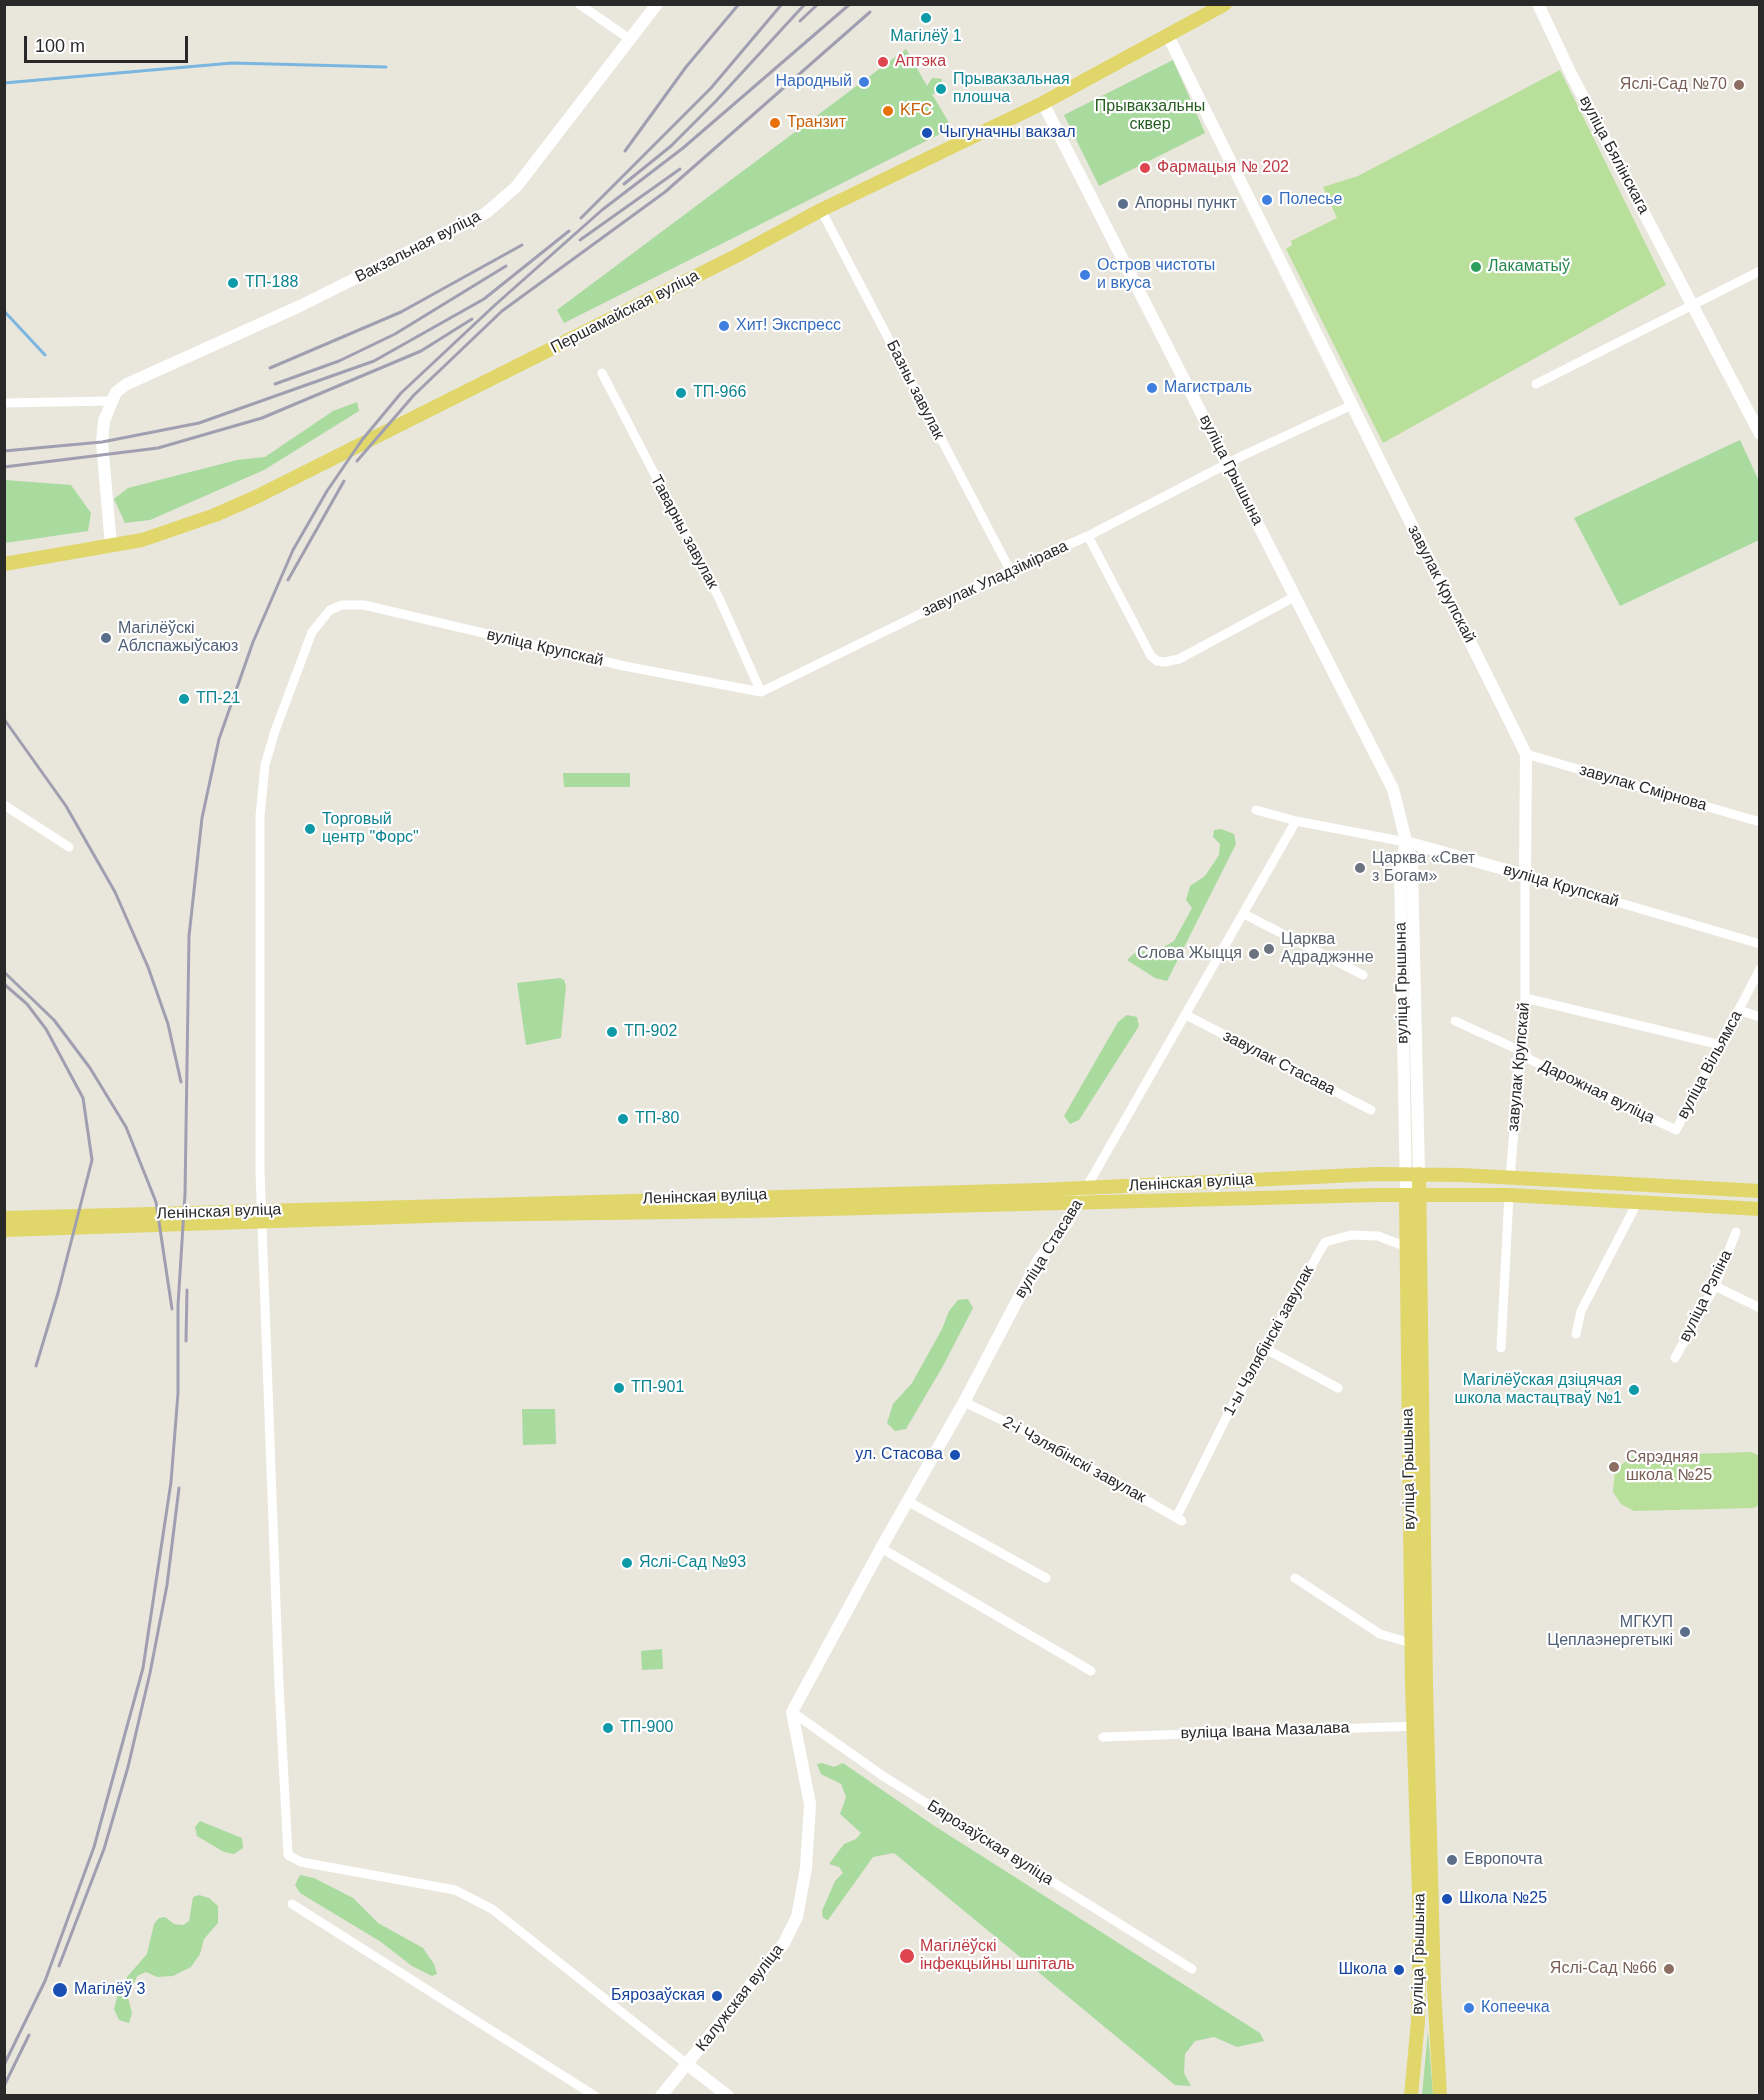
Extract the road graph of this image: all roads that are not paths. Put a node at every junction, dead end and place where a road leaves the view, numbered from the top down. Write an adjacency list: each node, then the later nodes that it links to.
1 (579, 4): 6 (street)
2 (657, 4): 6 (main road, Вакзальная вуліца)
3 (1225, 4): 5 (main road, Першамайская вуліца)
4 (1538, 4): 10 (main road, вуліца Бялінскага)
5 (1167, 34): 7 (main road, Першамайская вуліца); 15 (main road, завулак Крупскай)
6 (631, 40): 13 (main road, Вакзальная вуліца)
7 (1043, 103): 8 (main road, Першамайская вуліца); 17 (main road, вуліца Грышына)
8 (821, 210): 19 (main road, Першамайская вуліца); 21 (street, Базны завулак)
9 (1760, 271): 10 (street)
10 (1693, 305): 12 (street); 16 (main road, вуліца Бялінскага)
11 (602, 373): 23 (street, Таварны завулак)
12 (1536, 384)
13 (110, 401): 14 (street); 19 (main road)
14 (4, 403)
15 (1350, 406): 17 (street, завулак Уладзімірава); 24 (main road, завулак Крупскай)
16 (1760, 434)
17 (1228, 464): 18 (street, завулак Уладзімірава); 22 (main road, вуліца Грышына)
18 (1088, 536): 21 (street, завулак Уладзімірава); 22 (street)
19 (111, 546): 20 (main road, Першамайская вуліца)
20 (4, 564)
21 (1010, 570): 23 (street, завулак Уладзімірава)
22 (1296, 596): 29 (main road, вуліца Грышына)
23 (761, 692): 79 (street, вуліца Крупскай)
24 (1526, 754): 28 (street, завулак Смірнова); 31 (main road, завулак Крупскай)
25 (4, 805): 30 (street)
26 (1256, 810): 27 (street, вуліца Крупскай)
27 (1296, 821): 29 (street, вуліца Крупскай); 32 (street, вуліца Стасава)
28 (1760, 822)
29 (1406, 842): 31 (main road, вуліца Крупскай); 45 (main road, вуліца Грышына)
30 (69, 847)
31 (1525, 875): 33 (street, вуліца Крупскай); 36 (street, завулак Крупскай)
32 (1244, 914): 35 (street); 38 (street, вуліца Стасава)
33 (1760, 944)
34 (1760, 969): 37 (street, вуліца Вільямса)
35 (1363, 975)
36 (1525, 998): 41 (street); 42 (street, завулак Крупскай)
37 (1739, 1010): 39 (street); 41 (street, вуліца Вільямса)
38 (1186, 1015): 43 (street, завулак Стасава); 47 (street, вуліца Стасава)
39 (1760, 1017)
40 (1455, 1021): 42 (street, Дарожная вуліца)
41 (1721, 1045): 44 (street, вуліца Вільямса)
42 (1521, 1051): 44 (street, Дарожная вуліца); 46 (street, завулак Крупскай)
43 (1371, 1110)
44 (1676, 1130)
45 (1412, 1174): 46 (main road); 47 (main road, Ленінская вуліца); 49 (main road, вуліца Грышына)
46 (1510, 1178): 48 (main road)
47 (1086, 1188): 51 (street, вуліца Стасава); 54 (main road, Ленінская вуліца)
48 (1760, 1191)
49 (1412, 1195): 50 (main road); 51 (main road, Ленінская вуліца); 58 (main road, вуліца Грышына); 75 (main road, вуліца Грышына)
50 (1509, 1195): 52 (main road); 63 (street)
51 (1078, 1202): 54 (main road, Ленінская вуліца); 66 (main road, вуліца Стасава)
52 (1637, 1203): 53 (main road); 61 (street)
53 (1760, 1209)
54 (458, 1210): 55 (main road, Ленінская вуліца); 56 (main road, Ленінская вуліца)
55 (4, 1218)
56 (4, 1230)
57 (1736, 1232): 59 (street, вуліца Рэпіна)
58 (1407, 1247): 62 (street, 1-ы Чэлябінскі завулак); 72 (main road, вуліца Грышына)
59 (1715, 1286): 60 (street); 64 (street, вуліца Рэпіна)
60 (1760, 1308)
61 (1576, 1334)
62 (1264, 1348): 65 (street); 68 (street, 1-ы Чэлябінскі завулак)
63 (1501, 1348)
64 (1675, 1358)
65 (1338, 1388)
66 (964, 1402): 67 (main road, вуліца Стасава); 68 (street, 2-і Чэлябінскі завулак)
67 (909, 1502): 69 (main road, вуліца Стасава); 70 (street)
68 (1180, 1518)
69 (881, 1548): 73 (street); 74 (main road, вуліца Стасава)
70 (1046, 1578)
71 (1294, 1578): 72 (street)
72 (1411, 1643): 75 (main road, вуліца Грышына)
73 (1091, 1671)
74 (792, 1712): 78 (street, Бярозаўская вуліца); 79 (main road, Калужская вуліца)
75 (1420, 1726): 76 (street, вуліца Iвана Мазалава); 83 (main road, вуліца Грышына); 84 (main road, вуліца Грышына)
76 (1103, 1737)
77 (292, 1904): 80 (street)
78 (1192, 1969)
79 (688, 2065): 81 (main road, Калужская вуліца); 82 (main road)
80 (595, 2096)
81 (661, 2096)
82 (729, 2096)
83 (1411, 2096)
84 (1440, 2096)

